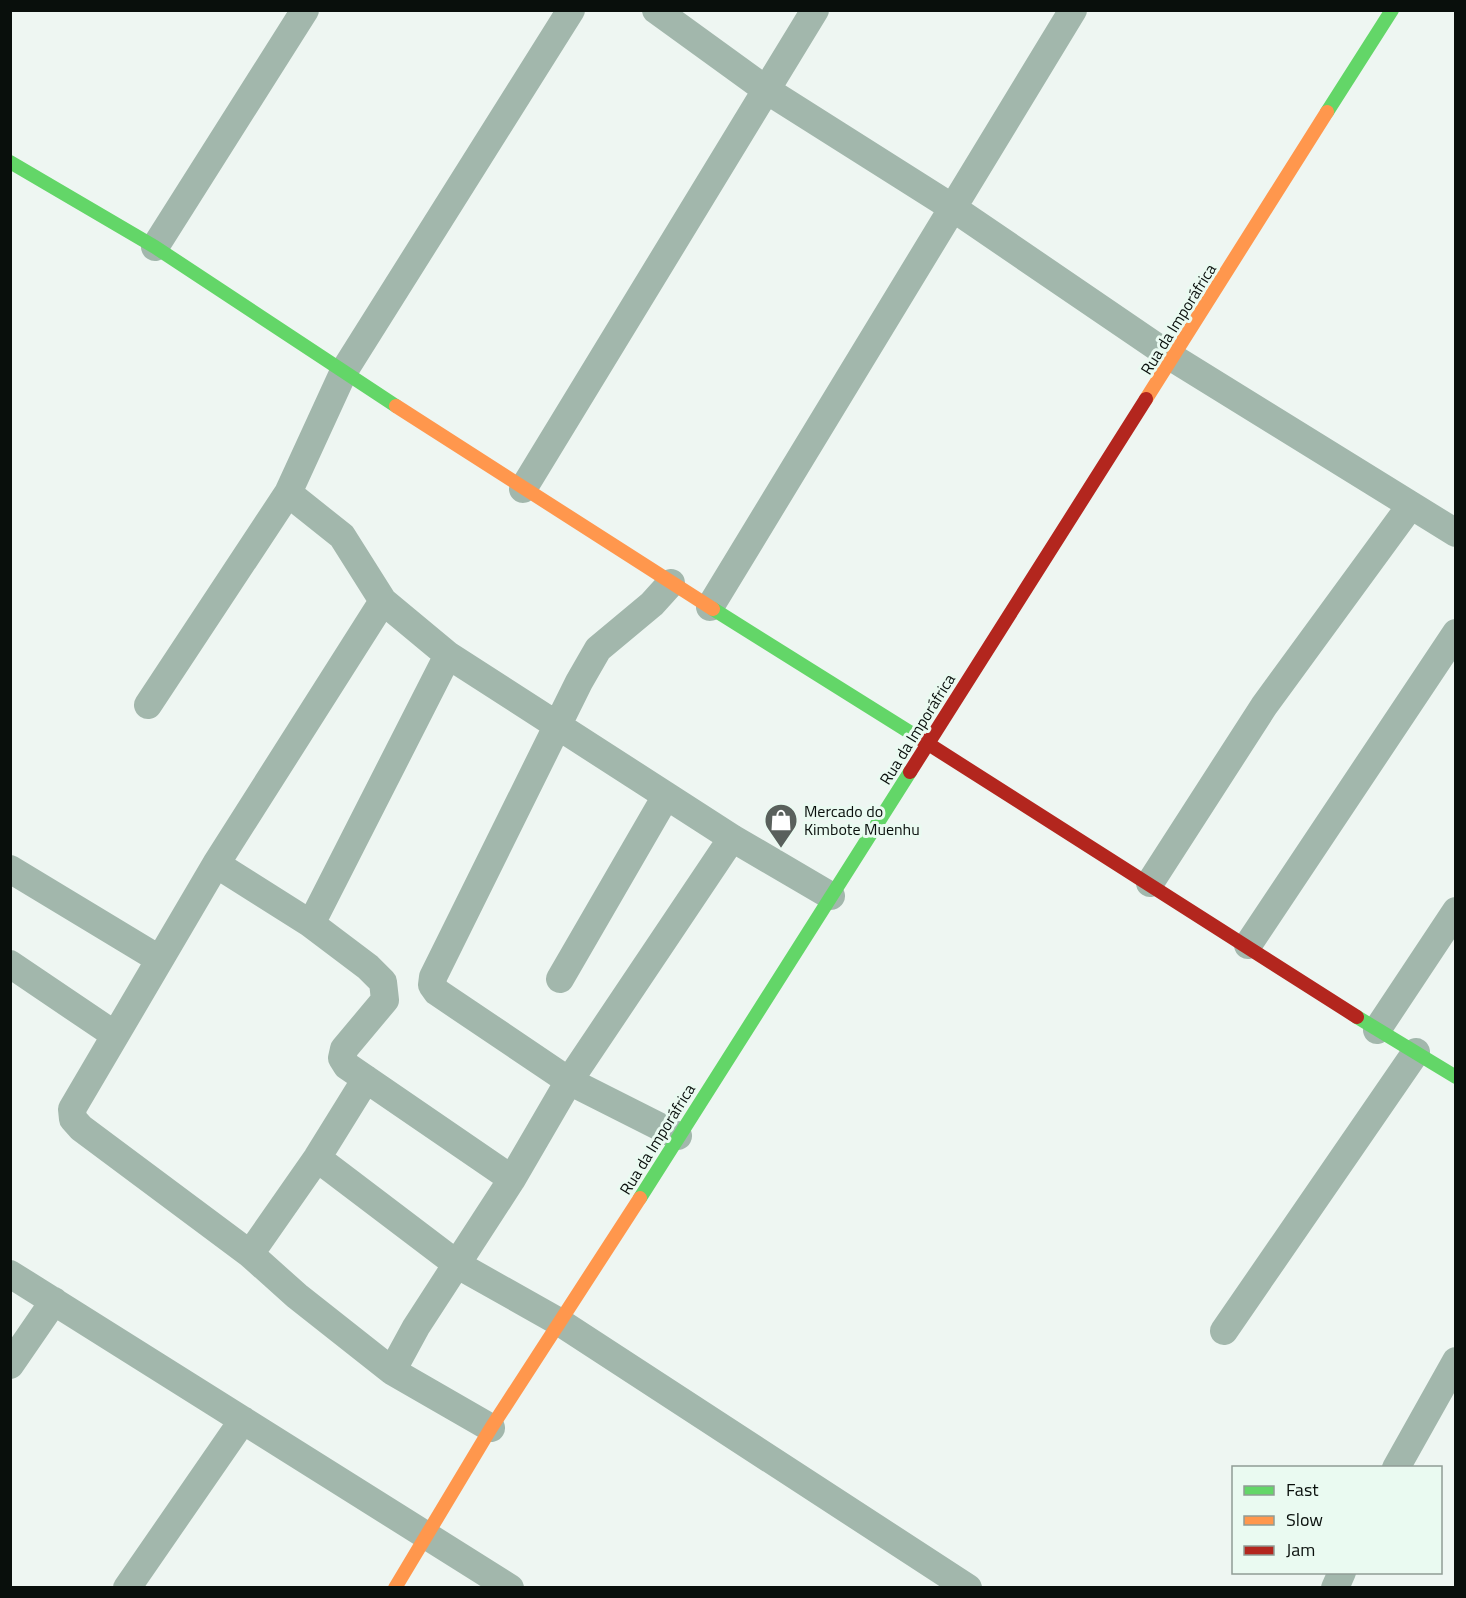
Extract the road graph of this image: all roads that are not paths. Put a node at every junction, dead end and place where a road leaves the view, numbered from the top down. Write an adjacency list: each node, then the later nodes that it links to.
1 (304, 10): 10 (street)
2 (571, 10): 12 (street)
3 (656, 10): 7 (street)
4 (815, 10): 7 (street)
5 (1073, 10): 9 (street)
6 (1392, 10): 11 (street, Rua da Imporáfrica)
7 (765, 89): 9 (street); 13 (street)
8 (10, 162): 10 (street)
9 (953, 208): 11 (street); 19 (street)
10 (155, 247): 12 (street)
11 (1173, 358): 15 (street); 24 (street, Rua da Imporáfrica)
12 (344, 371): 13 (street); 14 (street)
13 (523, 489): 17 (street)
14 (288, 493): 18 (street); 22 (street)
15 (1411, 505): 16 (street); 29 (street)
16 (1455, 533)
17 (671, 583): 19 (street); 23 (street)
18 (383, 600): 21 (street); 27 (street)
19 (710, 607): 24 (street)
20 (1455, 633): 33 (street)
21 (448, 655): 23 (street); 32 (street)
22 (148, 705)
23 (558, 727): 25 (street); 42 (street)
24 (927, 743): 29 (street); 30 (street, Rua da Imporáfrica)
25 (666, 796): 26 (street); 36 (street)
26 (732, 838): 30 (street); 42 (street)
27 (216, 864): 32 (street); 34 (street)
28 (10, 869): 34 (street)
29 (1150, 883): 33 (street)
30 (831, 896): 43 (street, Rua da Imporáfrica)
31 (1455, 910): 37 (street)
32 (311, 924): 41 (street)
33 (1248, 945): 37 (street)
34 (159, 959): 38 (street)
35 (10, 964): 38 (street)
36 (560, 979)
37 (1377, 1030): 39 (street)
38 (115, 1035): 46 (street)
39 (1416, 1052): 40 (street); 51 (street)
40 (1455, 1077)
41 (366, 1079): 44 (street); 45 (street)
42 (569, 1081): 43 (street); 45 (street)
43 (678, 1136): 50 (street, Rua da Imporáfrica)
44 (317, 1158): 46 (street); 47 (street)
45 (512, 1179): 47 (street)
46 (250, 1254): 54 (street)
47 (458, 1265): 50 (street); 54 (street)
48 (10, 1274): 49 (street)
49 (54, 1301): 53 (street); 55 (street)
50 (561, 1323): 56 (street, Rua da Imporáfrica); 62 (street)
51 (1224, 1331)
52 (1455, 1361): 57 (street)
53 (10, 1365)
54 (392, 1371): 56 (street)
55 (243, 1420): 58 (street); 59 (street)
56 (491, 1428): 58 (street, Rua da Imporáfrica)
57 (1397, 1466)
58 (428, 1535): 60 (street, Rua da Imporáfrica); 61 (street)
59 (127, 1587)
60 (395, 1587)
61 (510, 1587)
62 (968, 1587)

